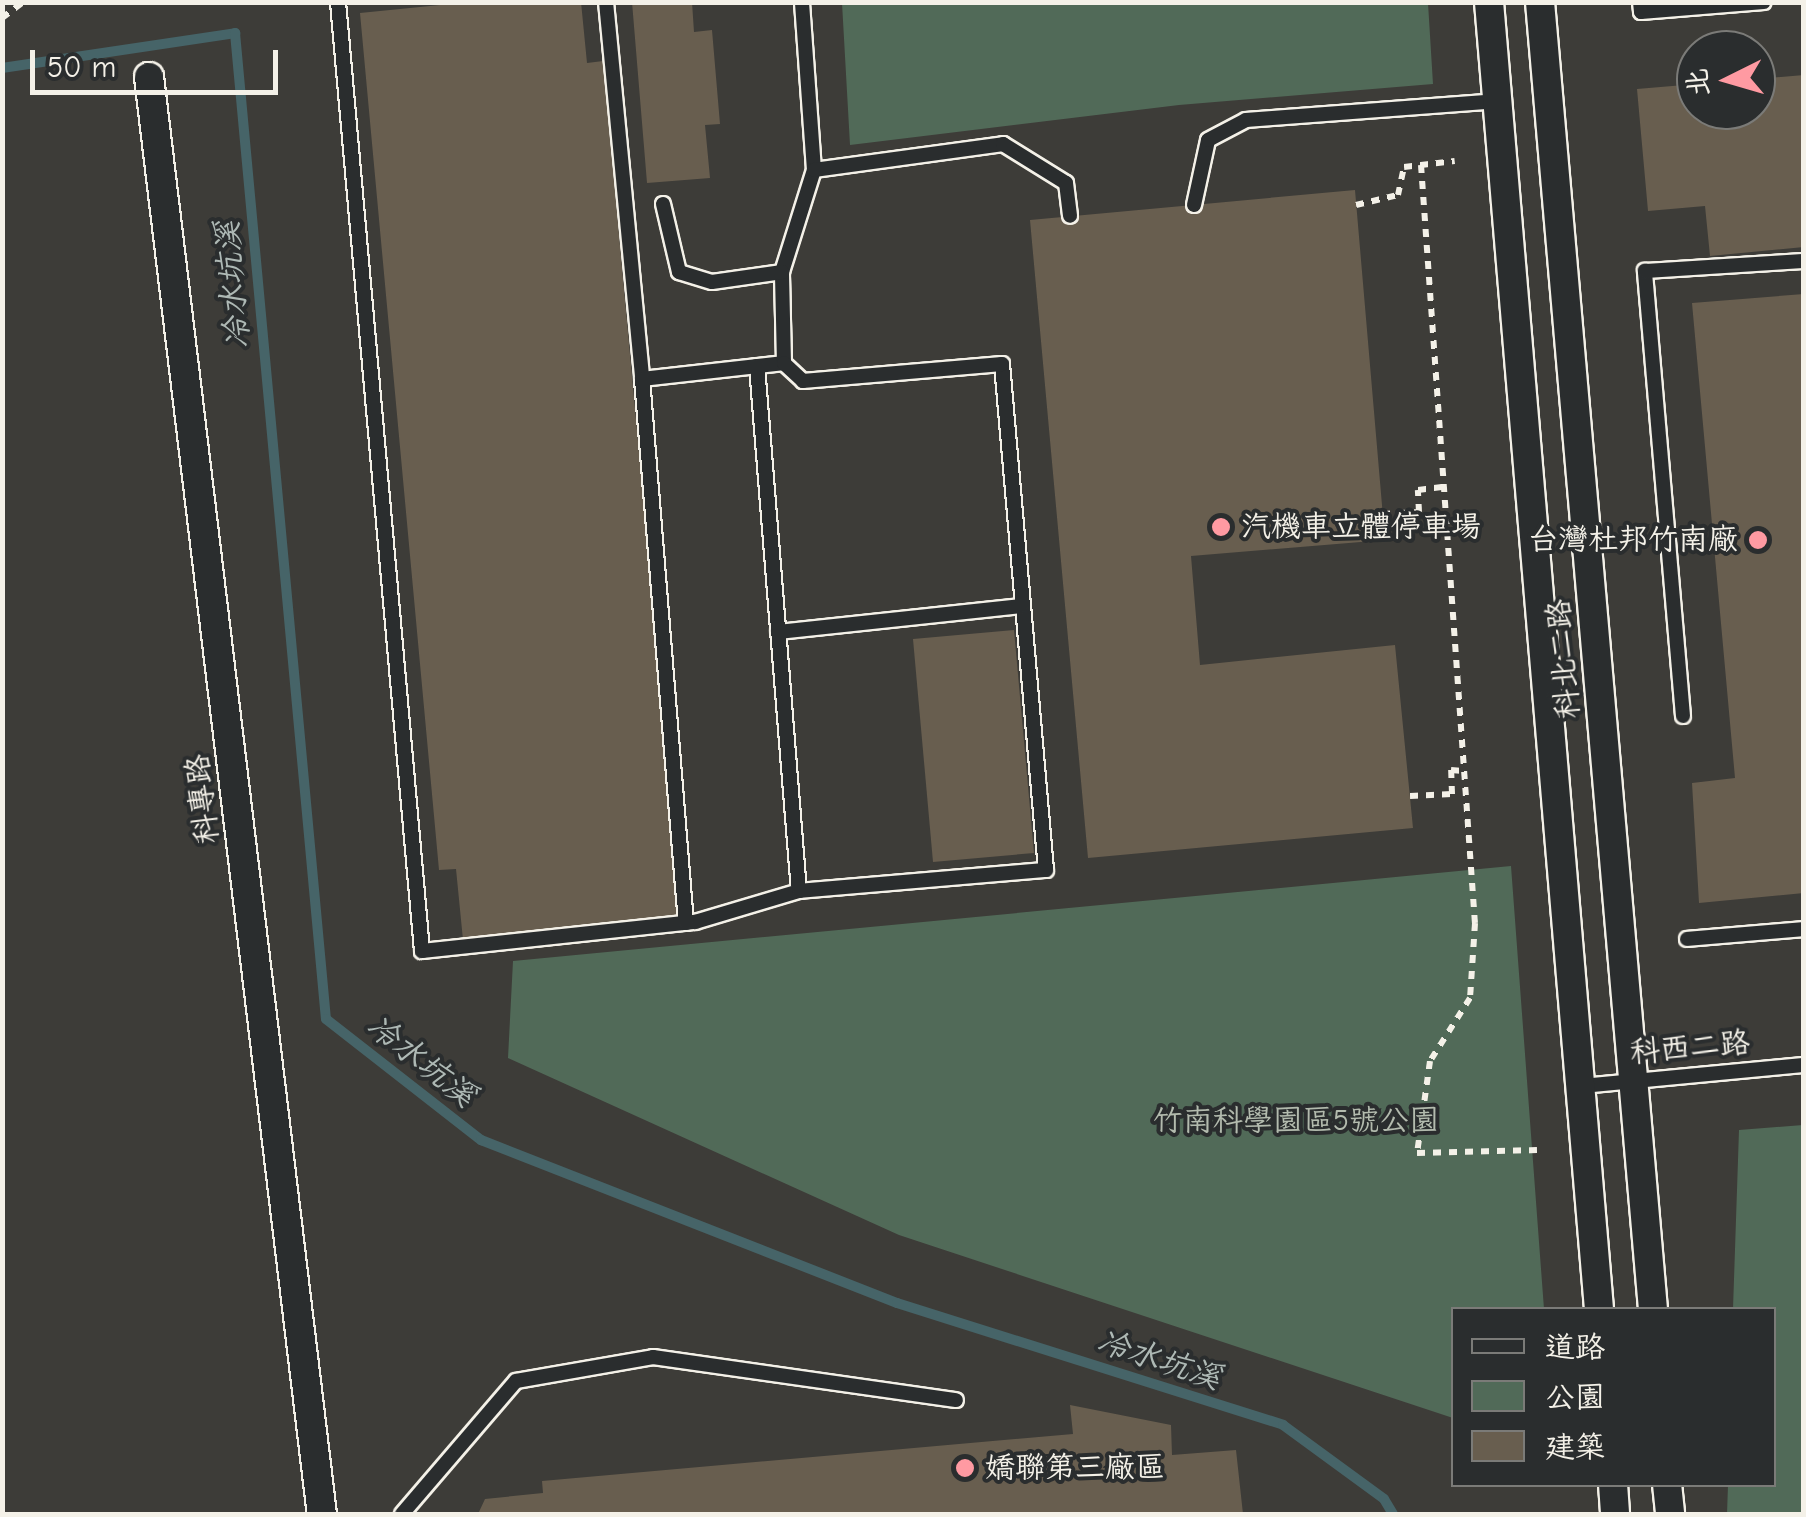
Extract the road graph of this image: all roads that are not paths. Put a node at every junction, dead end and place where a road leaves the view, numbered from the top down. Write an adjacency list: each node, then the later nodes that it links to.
1 (338, 2): 23 (lane)
2 (606, 2): 18 (lane)
3 (802, 2): 10 (lane)
4 (1489, 2): 9 (street, 科北二路)
5 (1540, 2): 27 (street, 科北二路)
6 (1640, 2): 7 (lane)
7 (1764, 2)
8 (149, 77): 34 (street, 科專路)
9 (1498, 101): 12 (lane); 28 (street, 科北二路)
10 (814, 170): 13 (lane); 15 (lane)
11 (663, 204): 15 (lane)
12 (1194, 205)
13 (1070, 216)
14 (1804, 260): 21 (lane)
15 (782, 272): 16 (lane)
16 (784, 364): 17 (lane); 19 (lane)
17 (757, 366): 18 (lane); 20 (lane)
18 (642, 379): 23 (lane)
19 (1022, 606): 20 (lane); 22 (lane)
20 (778, 632): 22 (lane)
21 (1683, 716)
22 (798, 892): 23 (lane)
23 (686, 923)
24 (1804, 929): 25 (lane)
25 (1687, 940)
26 (1804, 1065): 27 (lane, 科西二路)
27 (1633, 1080): 28 (lane, 科西二路); 30 (street, 科北二路)
28 (1581, 1086): 29 (street, 科北二路)
29 (1599, 1307)
30 (1653, 1307)
31 (956, 1400): 35 (lane)
32 (1613, 1487): 36 (street)
33 (1668, 1487): 37 (street)
34 (322, 1514)
35 (402, 1514)
36 (1615, 1514)
37 (1670, 1514)

